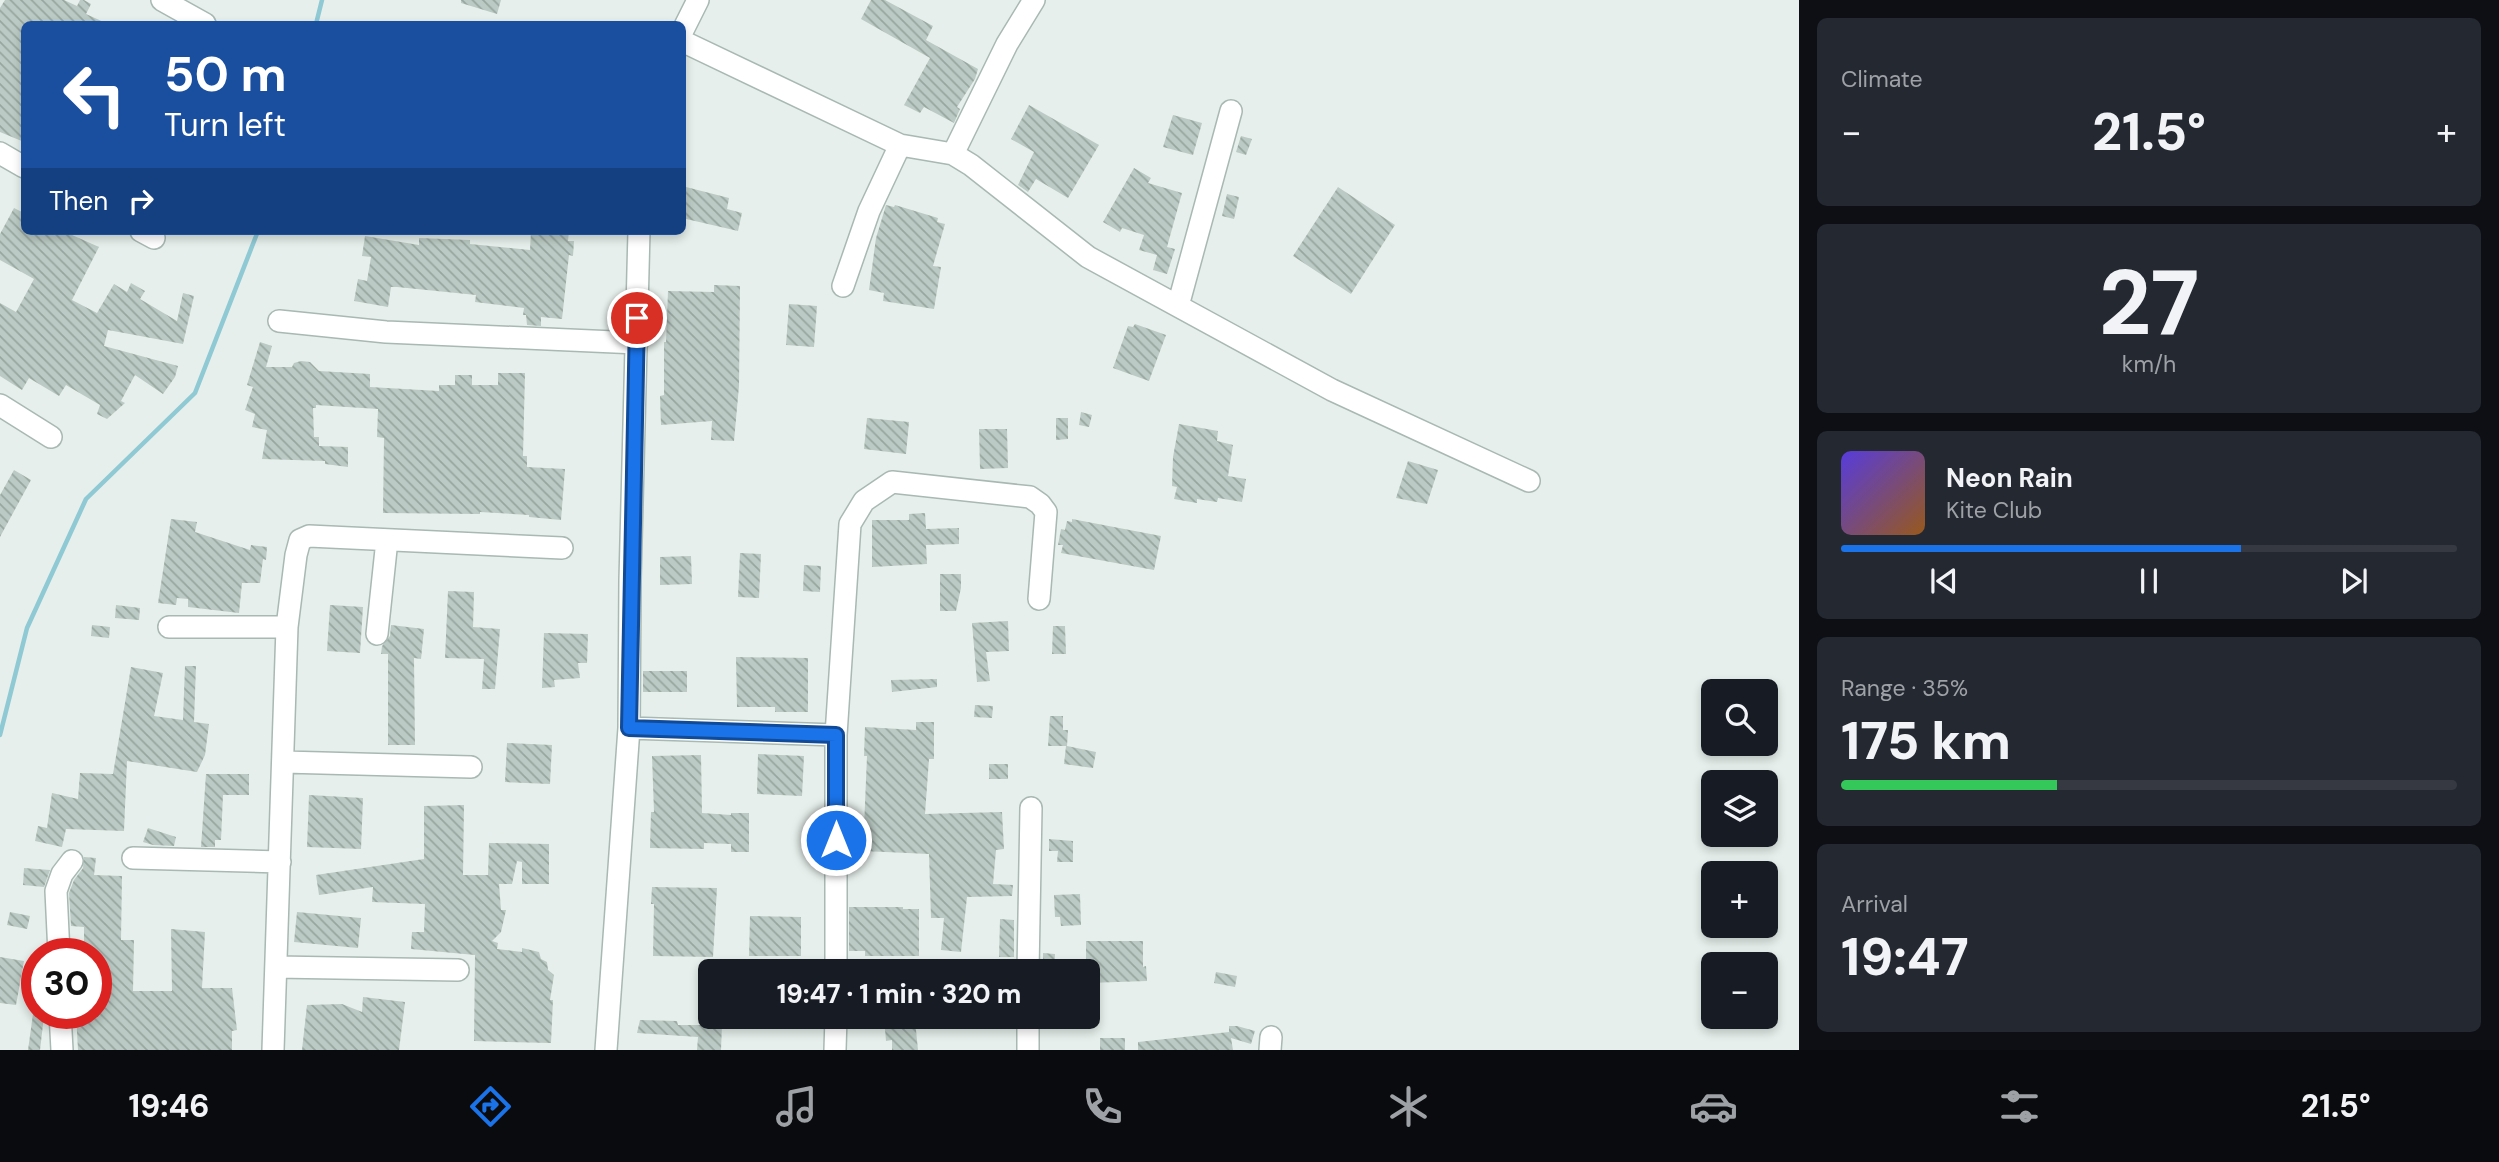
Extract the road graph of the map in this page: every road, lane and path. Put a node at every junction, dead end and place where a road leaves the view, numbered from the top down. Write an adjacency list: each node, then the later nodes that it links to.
1 (162, 0): 4 (street)
2 (698, 0): 5 (street)
3 (1034, 0): 10 (street)
4 (200, 21)
5 (686, 24)
6 (686, 43): 8 (street)
7 (1231, 111): 14 (street)
8 (900, 145): 10 (street); 13 (street)
9 (0, 153): 11 (street)
10 (953, 154): 14 (street)
11 (21, 165)
12 (639, 235): 16 (street)
13 (843, 286)
14 (1178, 306): 19 (street)
15 (279, 321): 16 (street)
16 (636, 343): 26 (street)
17 (0, 405): 18 (street)
18 (51, 437)
19 (1529, 481)
20 (387, 540): 21 (street); 24 (street); 25 (street)
21 (562, 548)
22 (1039, 599): 27 (street)
23 (169, 627): 24 (street)
24 (287, 627): 28 (street)
25 (377, 634)
26 (629, 728): 27 (street); 44 (street)
27 (836, 735): 35 (street)
28 (284, 762): 29 (street); 33 (street)
29 (471, 767)
30 (1031, 808): 36 (street)
31 (133, 858): 33 (street)
32 (72, 861): 34 (street)
33 (280, 862): 37 (street)
34 (57, 938)
35 (836, 959)
36 (1028, 959)
37 (276, 967): 38 (street); 43 (street)
38 (458, 970)
39 (61, 1029): 42 (street)
40 (836, 1029): 45 (street)
41 (1028, 1029): 46 (street)
42 (62, 1050)
43 (273, 1050)
44 (606, 1050)
45 (835, 1050)
46 (1028, 1050)

